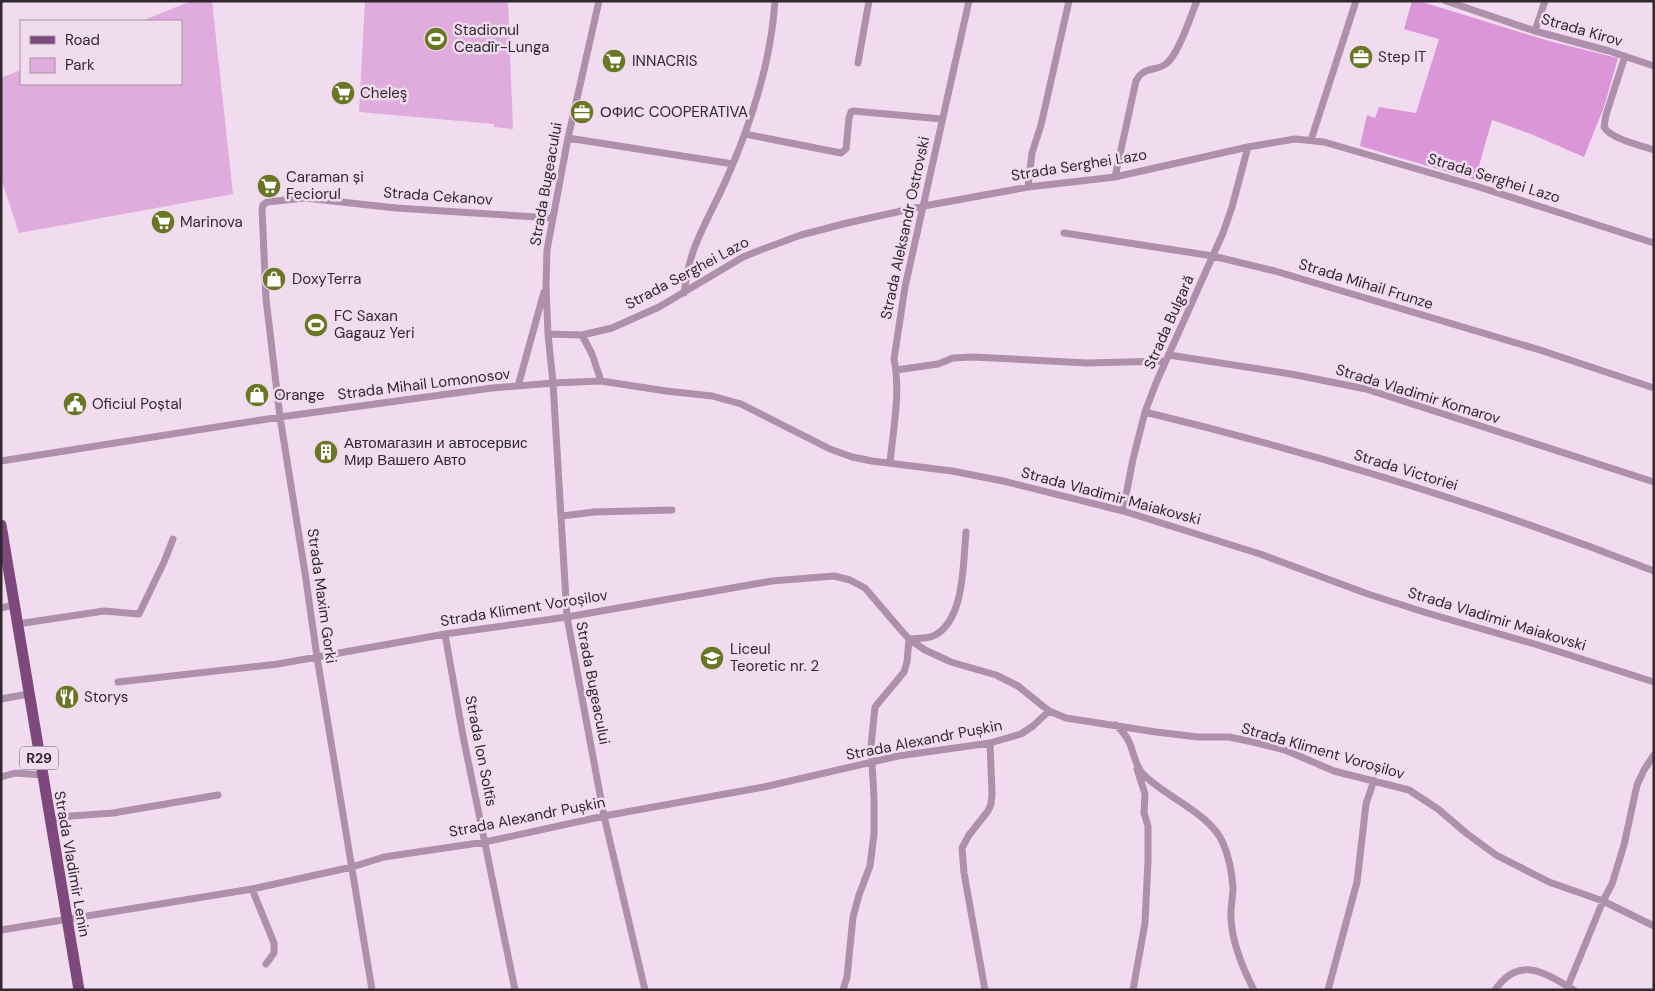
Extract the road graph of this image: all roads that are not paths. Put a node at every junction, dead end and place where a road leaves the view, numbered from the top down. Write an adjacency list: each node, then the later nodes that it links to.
1 (599, 1): 16 (street, Strada Bugeacului)
2 (775, 1): 15 (street)
3 (869, 1): 12 (street)
4 (969, 1): 14 (street, Strada Aleksandr Ostrovski)
5 (1069, 1): 22 (street)
6 (1197, 1): 21 (street)
7 (1356, 1): 17 (street)
8 (1446, 1): 10 (street, Strada Kirov)
9 (1545, 1): 10 (street)
10 (1535, 31): 11 (street, Strada Kirov)
11 (1625, 56): 13 (street, Strada Kirov); 19 (street)
12 (858, 63)
13 (1654, 66)
14 (942, 119): 15 (street); 24 (street, Strada Aleksandr Ostrovski)
15 (745, 134): 20 (street)
16 (568, 138): 20 (street); 25 (street, Strada Bugeacului)
17 (1311, 140): 18 (street, Strada Serghei Lazo); 27 (street, Strada Serghei Lazo)
18 (1248, 147): 21 (street, Strada Serghei Lazo); 28 (street, Strada Bulgară)
19 (1654, 150)
20 (733, 164): 30 (street)
21 (1115, 177): 22 (street, Strada Serghei Lazo)
22 (1028, 187): 24 (street, Strada Serghei Lazo)
23 (263, 205): 25 (street, Strada Cekanov); 40 (street, Strada Maxim Gorki)
24 (924, 206): 30 (street, Strada Serghei Lazo); 34 (street, Strada Aleksandr Ostrovski)
25 (553, 218): 29 (street, Strada Bugeacului)
26 (1064, 233): 28 (street, Strada Mihail Frunze)
27 (1654, 243)
28 (1213, 256): 33 (street, Strada Bulgară); 38 (street, Strada Mihail Frunze)
29 (546, 286): 31 (street, Strada Bugeacului); 37 (street, Strada Bugeacului)
30 (684, 293): 32 (street, Strada Serghei Lazo)
31 (548, 334): 32 (street, Strada Serghei Lazo); 36 (street, Strada Bugeacului)
32 (582, 335): 35 (street)
33 (1168, 358): 34 (street, Strada Vladimir Komarov); 39 (street, Strada Bulgară); 43 (street, Strada Vladimir Komarov)
34 (896, 370): 42 (street, Strada Aleksandr Ostrovski)
35 (602, 381): 36 (street, Strada Vladimir Maiakovski); 42 (street, Strada Vladimir Maiakovski)
36 (553, 383): 37 (street, Strada Mihail Lomonosov); 46 (street, Strada Bugeacului)
37 (518, 386): 40 (street, Strada Mihail Lomonosov)
38 (1654, 388)
39 (1145, 412): 45 (street, Strada Bulgară); 50 (street, Strada Victoriei)
40 (280, 417): 41 (street, Strada Mihail Lomonosov); 57 (street, Strada Maxim Gorki)
41 (1, 461)
42 (890, 463): 45 (street, Strada Vladimir Maiakovski)
43 (1654, 482)
44 (672, 510): 46 (street)
45 (1123, 511): 59 (street, Strada Vladimir Maiakovski)
46 (562, 516): 53 (street, Strada Bugeacului)
47 (1, 526): 51 (main road, Strada Vladimir Lenin / R29)
48 (966, 532): 56 (street)
49 (173, 539): 54 (street)
50 (1654, 571)
51 (14, 605): 52 (street); 54 (main road, Strada Vladimir Lenin / R29)
52 (1, 608)
53 (566, 617): 55 (street, Strada Kliment Voroșilov); 56 (street, Strada Kliment Voroșilov); 72 (street, Strada Bugeacului)
54 (18, 624): 60 (main road, Strada Vladimir Lenin / R29)
55 (445, 634): 57 (street, Strada Kliment Voroșilov); 74 (street, Strada Ion Soltîs)
56 (909, 639): 62 (street, Strada Kliment Voroșilov); 67 (street)
57 (317, 657): 58 (street, Strada Kliment Voroșilov); 75 (street, Strada Maxim Gorki)
58 (118, 682)
59 (1654, 682)
60 (28, 694): 61 (street); 68 (main road, Strada Vladimir Lenin / R29)
61 (1, 699)
62 (1049, 710): 63 (street, Strada Kliment Voroșilov); 64 (street, Strada Alexandr Pușkin)
63 (1116, 725): 66 (street); 70 (street, Strada Kliment Voroșilov)
64 (990, 743): 67 (street, Strada Alexandr Pușkin); 88 (street)
65 (1654, 755): 77 (street)
66 (1135, 762): 89 (street); 90 (street)
67 (871, 763): 72 (street, Strada Alexandr Pușkin); 87 (street)
68 (42, 775): 69 (street); 73 (main road, Strada Vladimir Lenin / R29)
69 (1, 777)
70 (1374, 780): 77 (street, Strada Kliment Voroșilov); 91 (street)
71 (218, 796): 73 (street)
72 (604, 816): 74 (street, Strada Alexandr Pușkin); 86 (street, Strada Bugeacului)
73 (49, 820): 78 (main road, Strada Vladimir Lenin / R29)
74 (485, 842): 75 (street, Strada Alexandr Pușkin); 85 (street, Strada Ion Soltîs)
75 (352, 867): 76 (street, Strada Alexandr Pușkin); 84 (street, Strada Maxim Gorki)
76 (252, 889): 78 (street, Strada Alexandr Pușkin); 81 (street)
77 (1602, 901): 79 (street, Strada Kliment Voroșilov); 82 (street)
78 (67, 919): 80 (street, Strada Alexandr Pușkin); 83 (main road, Strada Vladimir Lenin / R29)
79 (1654, 926)
80 (1, 930)
81 (266, 964)
82 (1571, 988): 92 (street)
83 (79, 990)
84 (372, 990)
85 (515, 990)
86 (645, 990)
87 (843, 990)
88 (985, 990)
89 (1133, 990)
90 (1254, 990)
91 (1328, 990)
92 (1495, 990)

